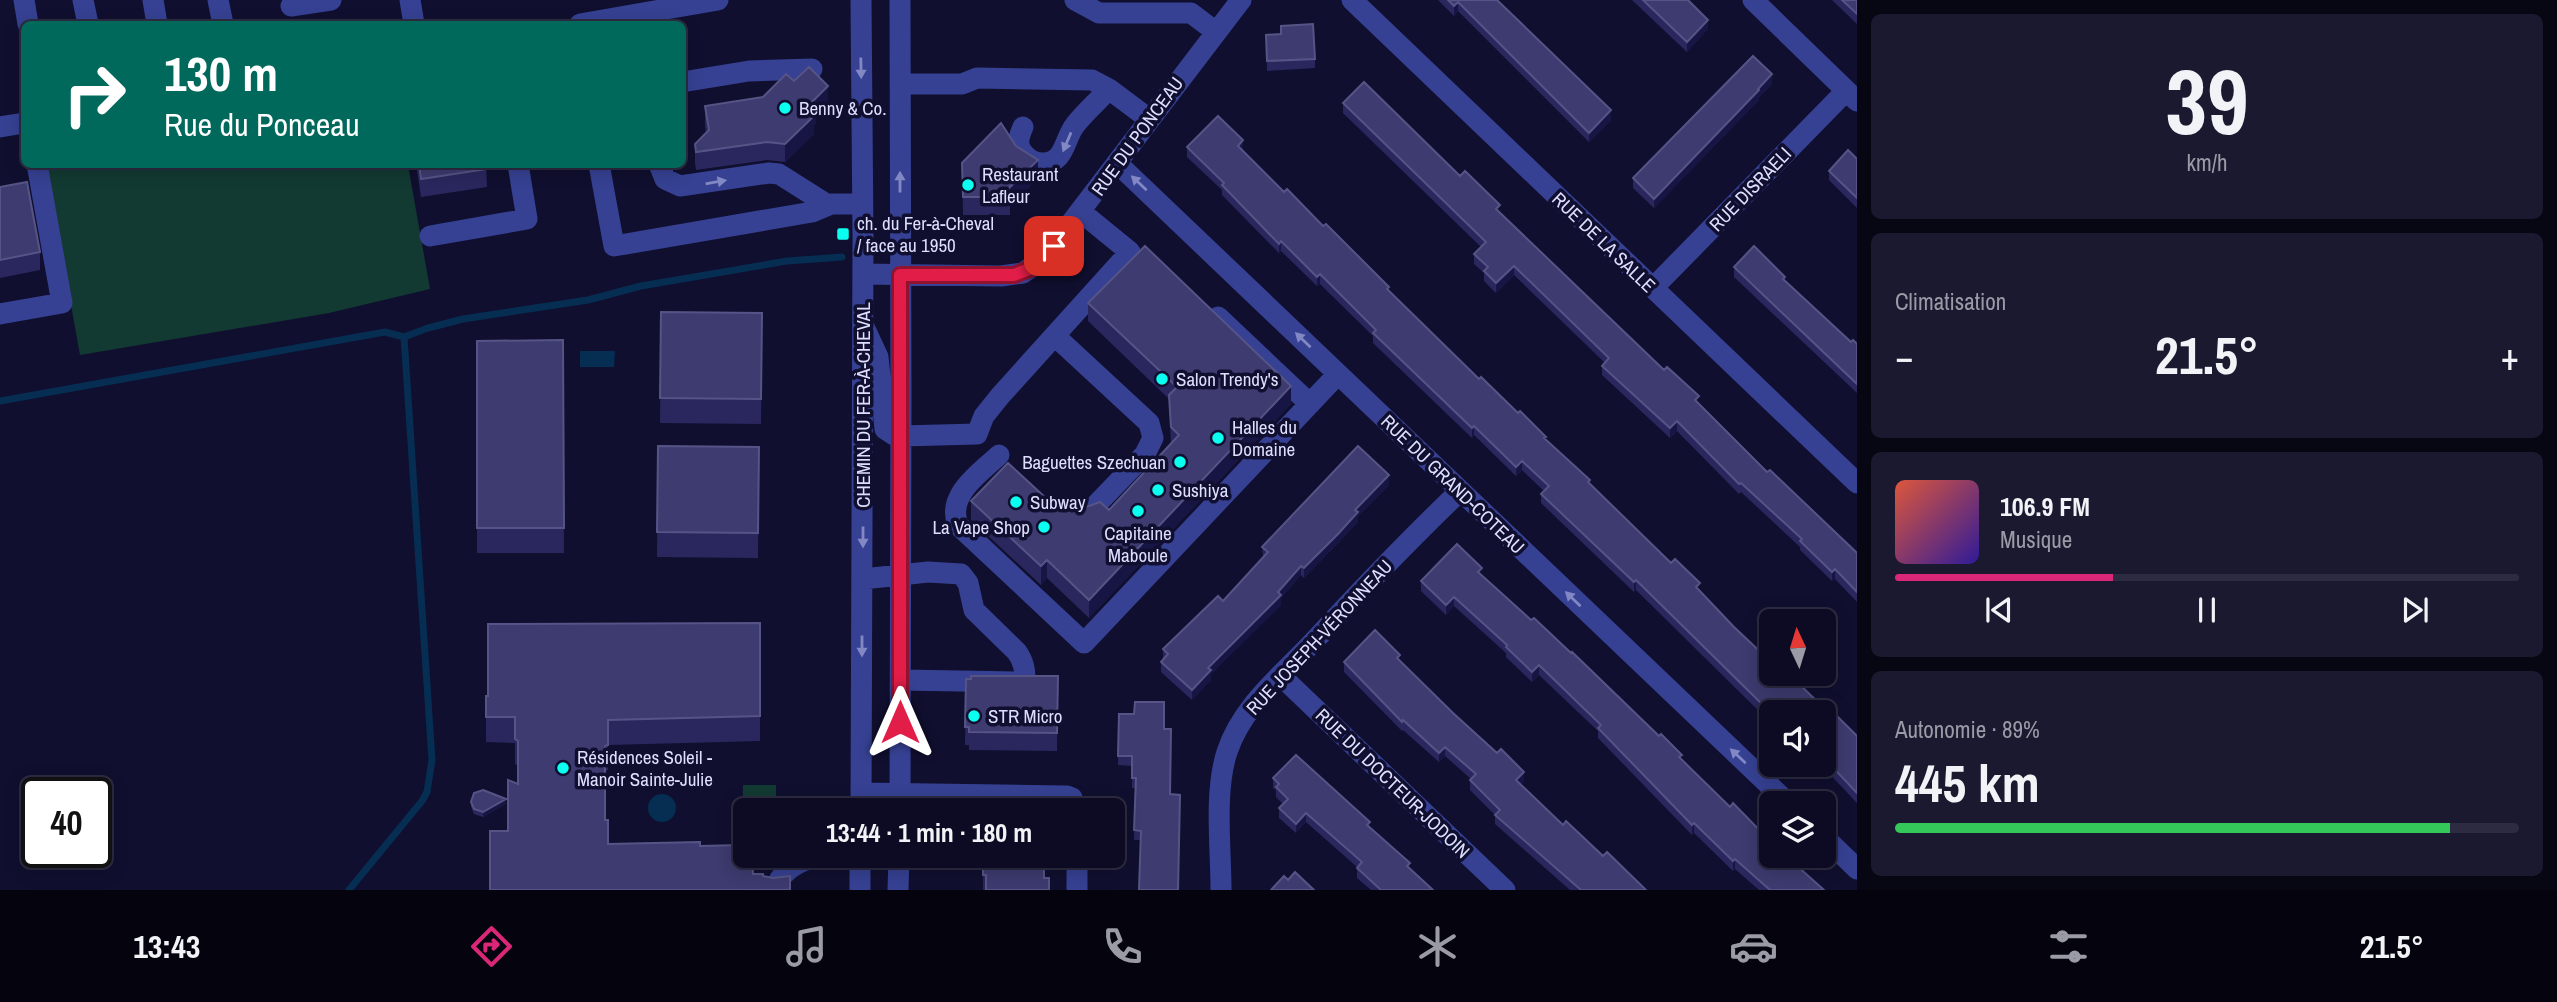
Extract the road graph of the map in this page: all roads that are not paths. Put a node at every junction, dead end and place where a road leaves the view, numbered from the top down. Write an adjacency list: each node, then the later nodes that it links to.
1 (24, 0): 16 (street)
2 (83, 0): 17 (street)
3 (153, 0): 18 (street)
4 (218, 0): 19 (street)
5 (331, 0): 14 (street)
6 (410, 0): 20 (street)
7 (718, 0): 15 (street)
8 (861, 0): 37 (street, CHEMIN DU FER-À-CHEVAL, one-way to 37)
9 (900, 0): 25 (street, CHEMIN DU FER-À-CHEVAL)
10 (1075, 0): 22 (street)
11 (1241, 0): 22 (street, RUE DU PONCEAU)
12 (1352, 0): 43 (street, RUE DE LA SALLE)
13 (1753, 0): 27 (street)
14 (291, 10)
15 (617, 15): 21 (street)
16 (28, 21)
17 (87, 21)
18 (156, 21)
19 (222, 21)
20 (414, 21)
21 (592, 21)
22 (1216, 32): 28 (street, RUE DU PONCEAU)
23 (812, 69): 24 (street)
24 (686, 81)
25 (900, 84): 26 (street); 42 (street, CHEMIN DU FER-À-CHEVAL, one-way to 25)
26 (1109, 89): 28 (street); 31 (street, one-way to 31)
27 (1852, 96): 43 (street, RUE DISRAELI)
28 (1149, 119): 32 (street, RUE DU PONCEAU)
29 (21, 124): 30 (street)
30 (0, 127)
31 (1023, 127)
32 (1118, 164): 39 (street, RUE DU PONCEAU); 48 (street, RUE DU GRAND-COTEAU, one-way to 32)
33 (38, 168): 45 (street)
34 (519, 168): 40 (street)
35 (600, 168): 38 (street)
36 (661, 168): 38 (street, one-way to 38)
37 (862, 204): 38 (street); 41 (street, CHEMIN DU FER-À-CHEVAL)
38 (828, 205)
39 (1081, 212): 42 (street, RUE DU PONCEAU); 47 (street)
40 (430, 236)
41 (863, 274): 42 (street, RUE DU PONCEAU); 46 (street, CHEMIN DU FER-À-CHEVAL)
42 (900, 275): 51 (street, CHEMIN DU FER-À-CHEVAL)
43 (1653, 288): 54 (street, RUE DE LA SALLE)
44 (1200, 299): 49 (street)
45 (0, 314)
46 (863, 325): 51 (street); 58 (street, CHEMIN DU FER-À-CHEVAL, one-way to 58)
47 (1055, 336): 50 (street); 56 (street)
48 (1338, 374): 49 (street); 55 (street, RUE DU GRAND-COTEAU)
49 (1310, 404): 52 (street)
50 (977, 434): 51 (street); 52 (street)
51 (901, 436): 57 (street, CHEMIN DU FER-À-CHEVAL)
52 (999, 455): 53 (street)
53 (1019, 473)
54 (1857, 483)
55 (1460, 491): 59 (street, RUE JOSEPH-VÉRONNEAU); 61 (street, RUE DU GRAND-COTEAU, one-way to 55)
56 (1058, 510)
57 (901, 576): 58 (street); 60 (street, CHEMIN DU FER-À-CHEVAL); 60 (street)
58 (863, 579): 62 (street, CHEMIN DU FER-À-CHEVAL, one-way to 62)
59 (1281, 676): 76 (street, RUE JOSEPH-VÉRONNEAU); 77 (street, RUE DU DOCTEUR-JODOIN)
60 (901, 680): 63 (street, CHEMIN DU FER-À-CHEVAL)
61 (1775, 791)
62 (861, 798)
63 (900, 798)
64 (1011, 798): 65 (street)
65 (1072, 798)
66 (1836, 849): 71 (street)
67 (789, 868): 72 (street)
68 (860, 868): 73 (street)
69 (899, 868): 74 (street)
70 (1077, 868): 75 (street)
71 (1857, 869)
72 (774, 890)
73 (860, 890)
74 (898, 890)
75 (1077, 890)
76 (1221, 890)
77 (1505, 890)

